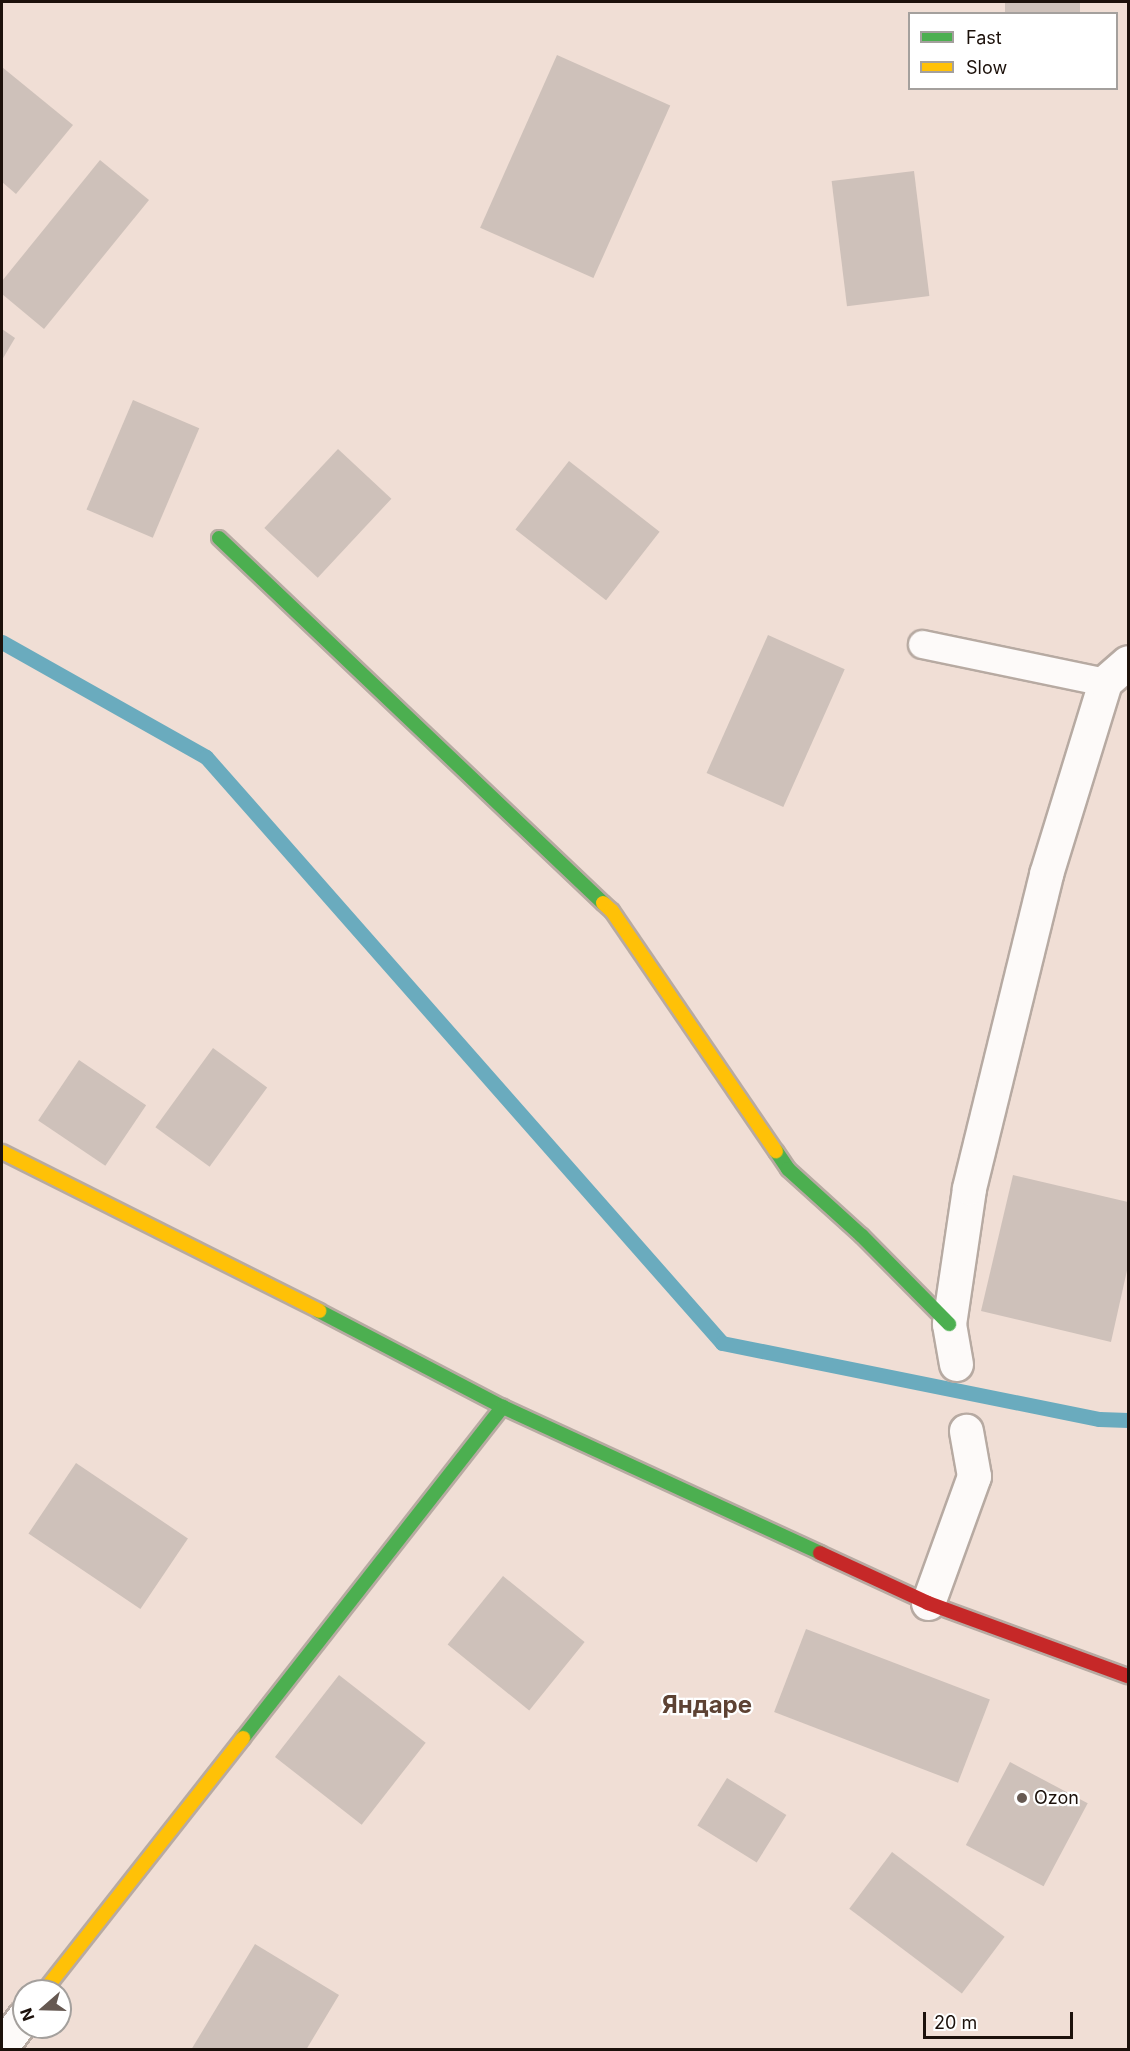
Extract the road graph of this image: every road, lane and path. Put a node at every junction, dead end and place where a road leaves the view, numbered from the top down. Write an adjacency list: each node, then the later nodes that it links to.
1 (219, 538): 5 (street)
2 (922, 644): 3 (lane)
3 (1117, 672): 5 (street)
4 (2, 1152): 7 (street)
5 (949, 1324): 6 (street)
6 (956, 1365)
7 (503, 1407): 9 (street); 11 (street)
8 (966, 1431): 9 (street)
9 (928, 1603): 10 (street)
10 (1128, 1676)
11 (53, 1979)
12 (12, 2033): 13 (street)
13 (2, 2046)

